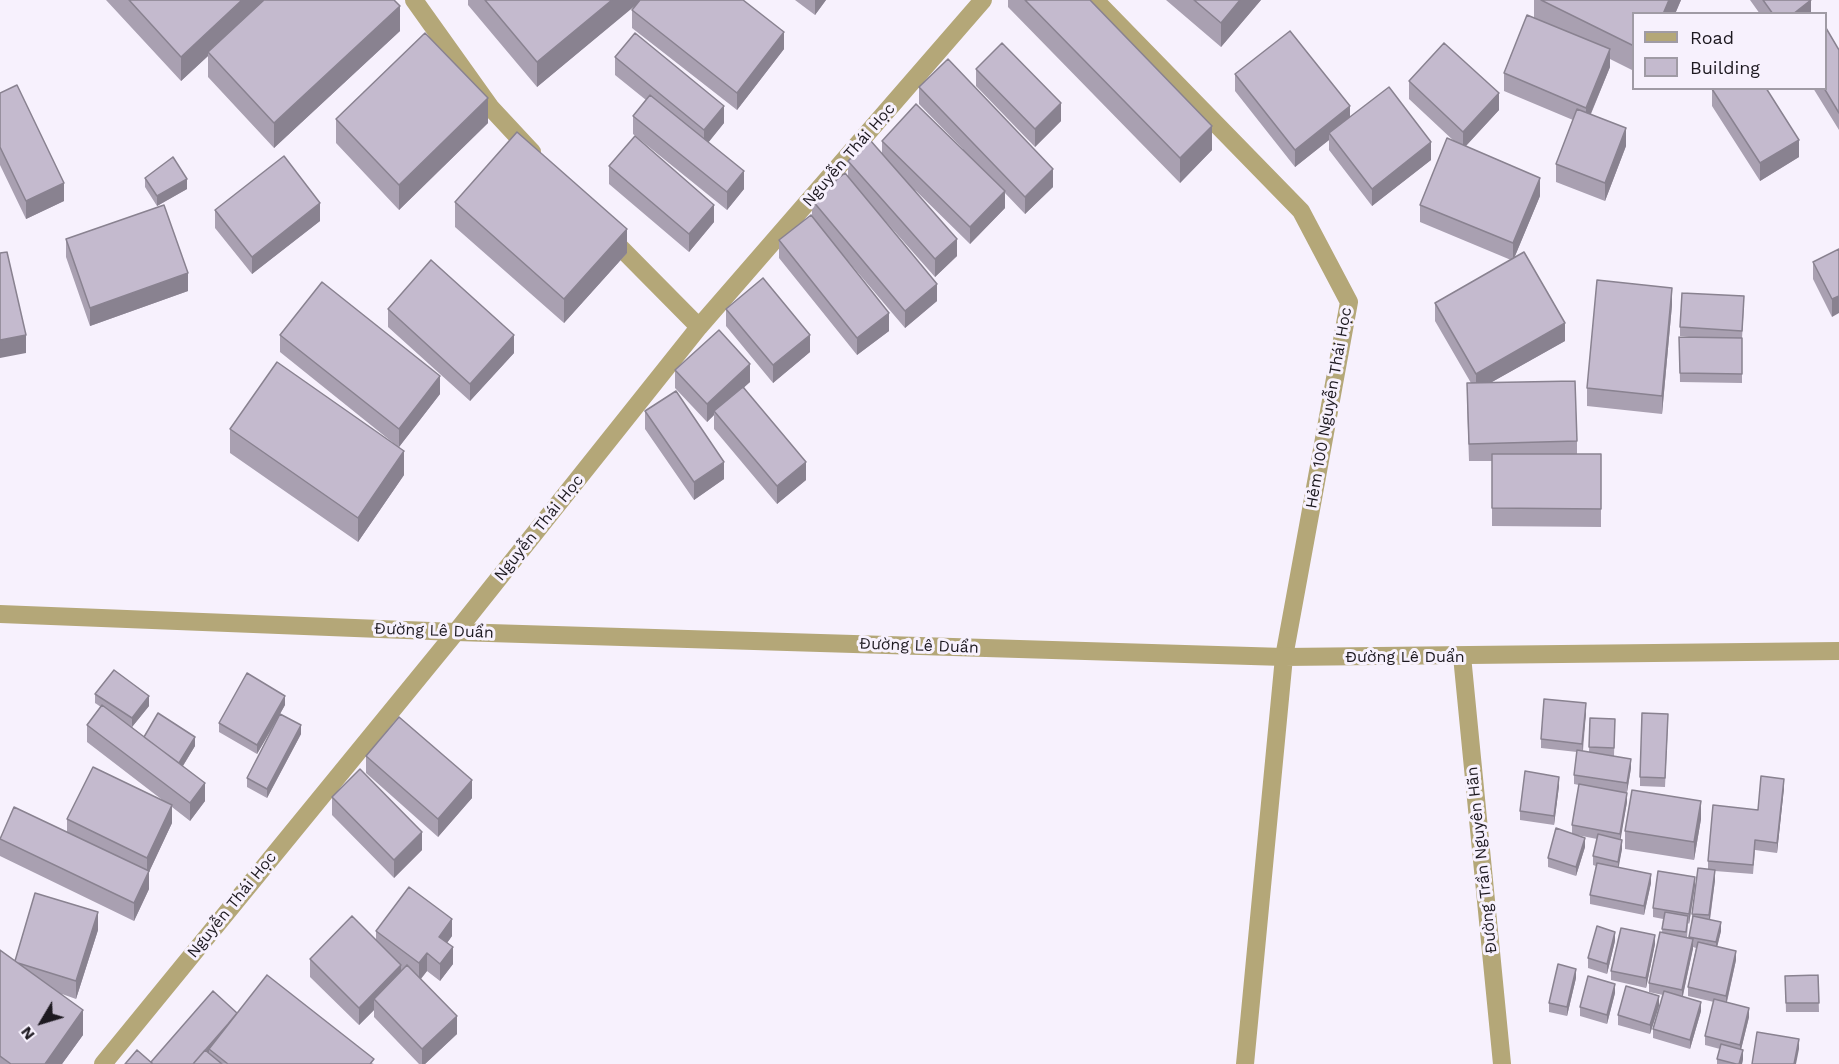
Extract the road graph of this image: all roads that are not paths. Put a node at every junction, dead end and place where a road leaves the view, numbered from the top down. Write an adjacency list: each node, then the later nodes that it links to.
1 (414, 0): 4 (street)
2 (983, 0): 6 (street, Nguyễn Thái Học)
3 (1095, 0): 11 (street, Hẻm 100 Nguyễn Thái Học)
4 (546, 167)
5 (601, 227): 6 (street)
6 (699, 327): 8 (street, Nguyễn Thái Học)
7 (0, 614): 8 (street, Đường Lê Duẩn)
8 (456, 632): 11 (street, Đường Lê Duẩn); 12 (street, Nguyễn Thái Học)
9 (1839, 651): 10 (street, Đường Lê Duẩn)
10 (1462, 656): 11 (street, Đường Lê Duẩn); 14 (street, Đường Trần Nguyên Hãn)
11 (1284, 657): 13 (street, Hẻm 100 Nguyễn Thái Học)
12 (103, 1064)
13 (1245, 1064)
14 (1503, 1064)

